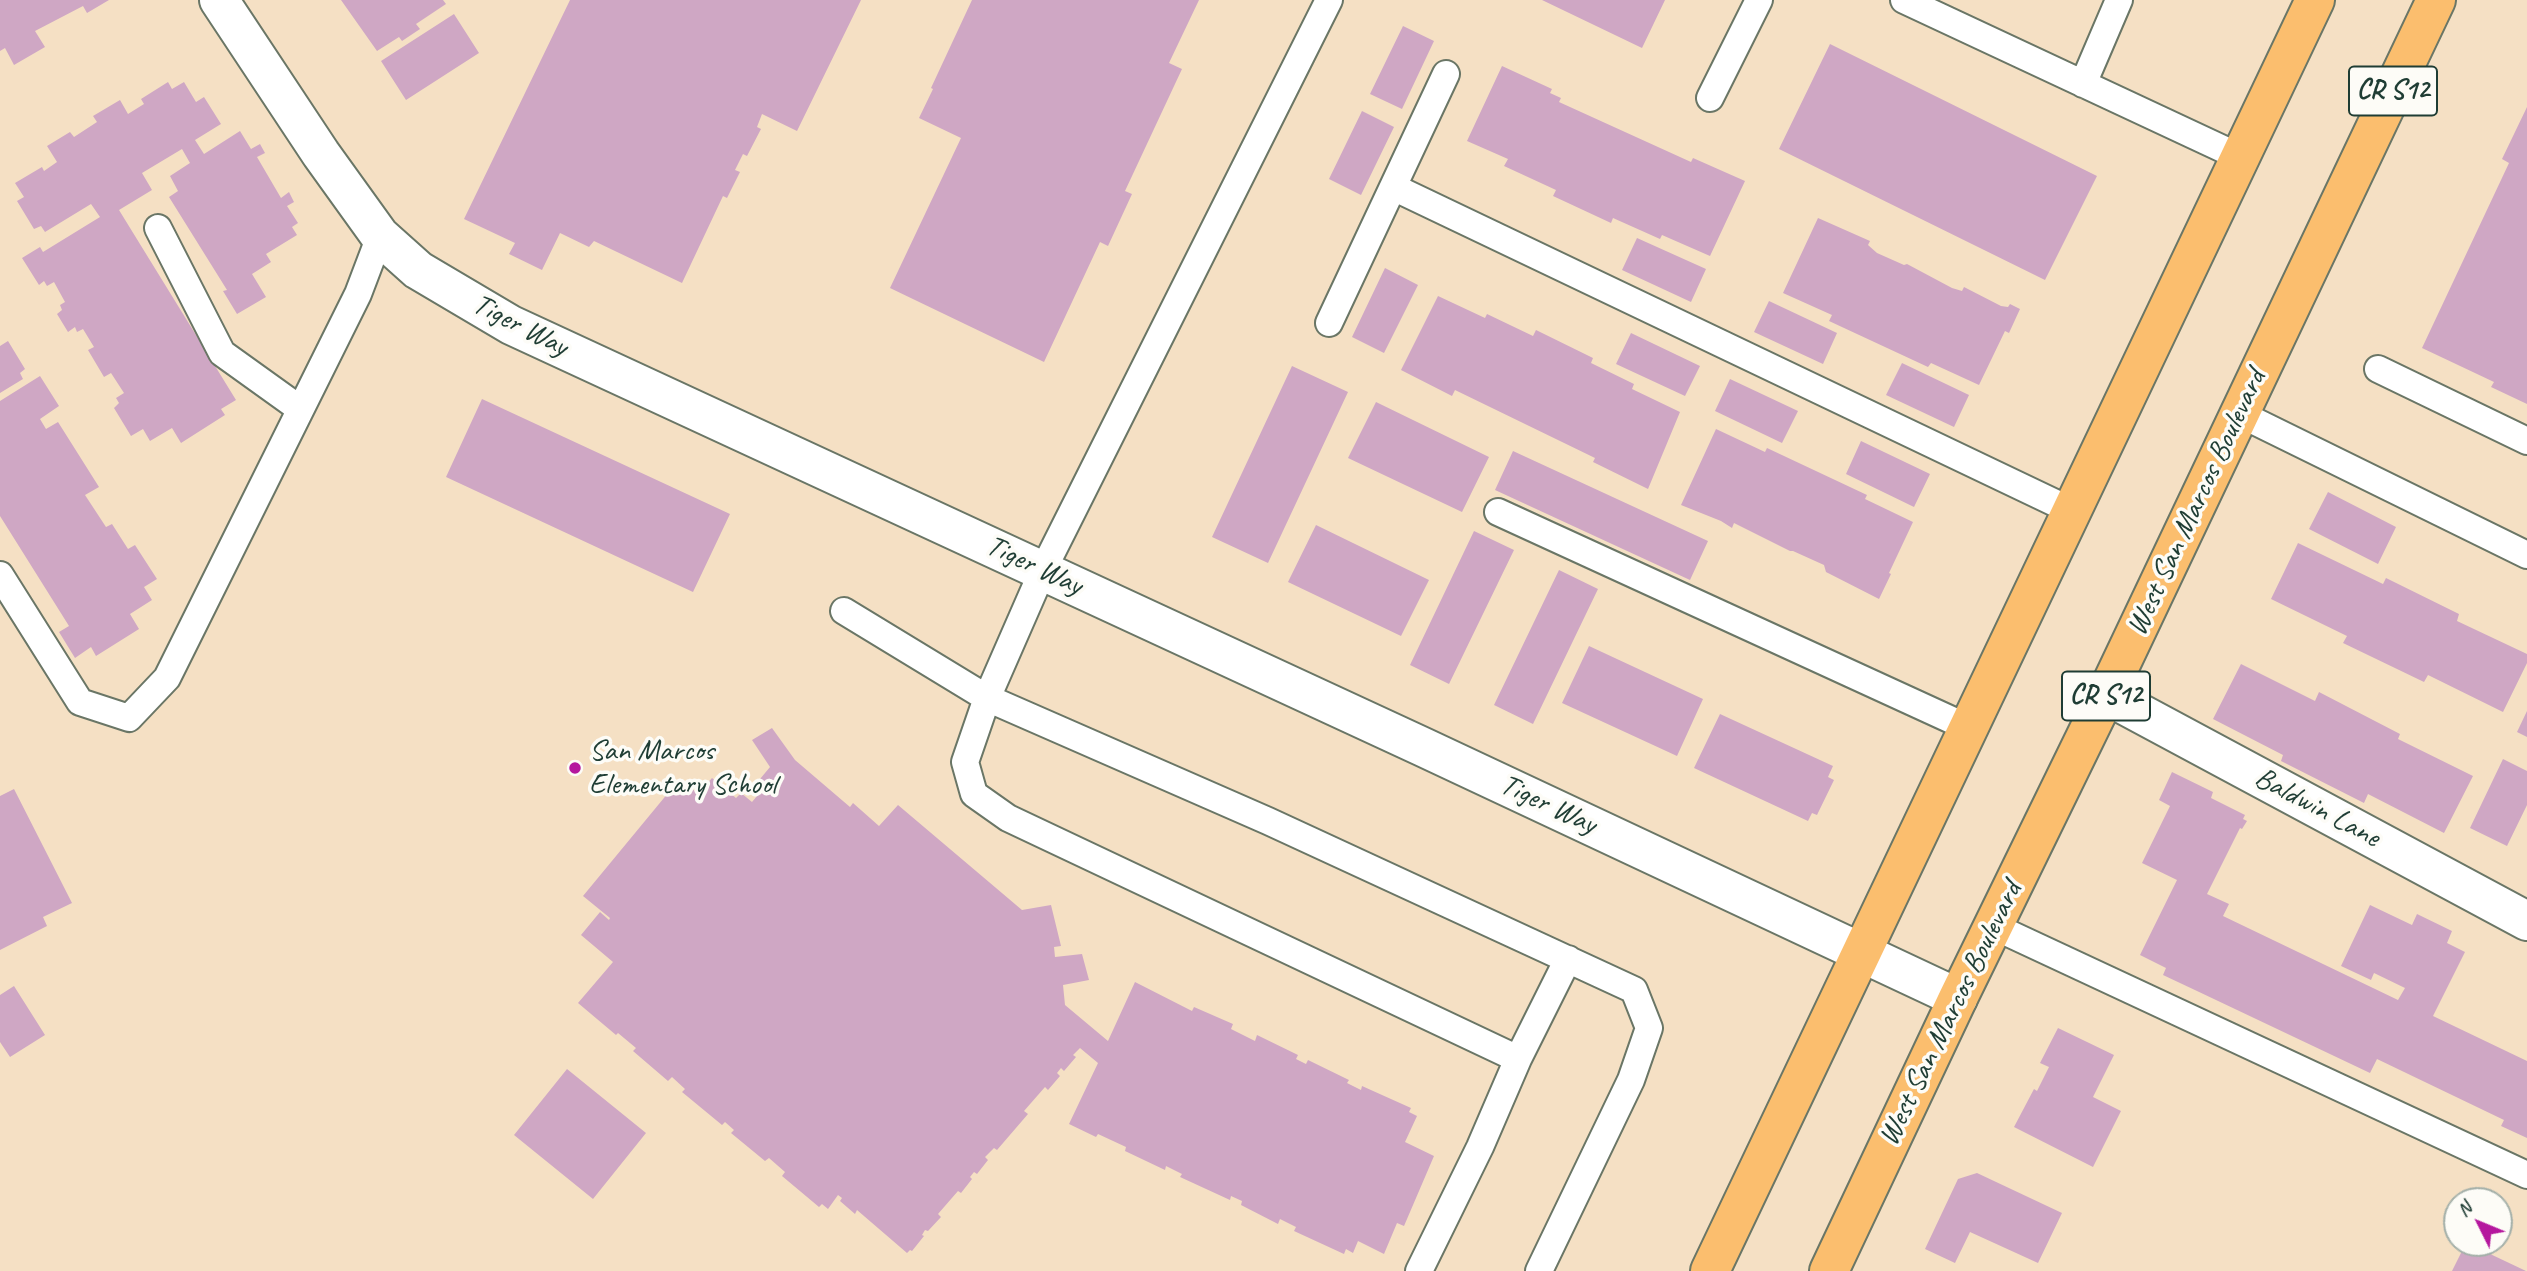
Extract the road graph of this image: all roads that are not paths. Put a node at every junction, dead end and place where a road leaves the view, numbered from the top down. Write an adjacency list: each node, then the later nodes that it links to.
1 (219, 0): 14 (street, Tiger Way)
2 (1329, 0): 23 (lane)
3 (1759, 0): 10 (lane)
4 (1905, 0): 9 (lane)
5 (2119, 0): 9 (lane)
6 (2315, 0): 11 (main road)
7 (2436, 0): 18 (main road, West San Marcos Boulevard / CR S12)
8 (1446, 74): 12 (lane)
9 (2083, 84): 11 (lane)
10 (1710, 98)
11 (2240, 157): 20 (main road)
12 (1393, 187): 15 (lane); 20 (lane)
13 (158, 228): 17 (lane)
14 (380, 236): 17 (lane); 23 (street, Tiger Way)
15 (1329, 323)
16 (2378, 369): 19 (lane)
17 (300, 409): 24 (lane)
18 (2240, 414): 22 (lane); 26 (main road, West San Marcos Boulevard / CR S12)
19 (2527, 441)
20 (2072, 511): 28 (main road)
21 (1498, 512): 28 (lane)
22 (2527, 555)
23 (1043, 570): 27 (lane); 31 (street, Tiger Way)
24 (0, 575)
25 (844, 611): 27 (lane)
26 (2106, 695): 29 (street, Baldwin Lane); 30 (main road, West San Marcos Boulevard / CR S12)
27 (987, 698): 32 (lane); 34 (lane)
28 (1969, 728): 31 (main road)
29 (2527, 921)
30 (1993, 926): 33 (main road, West San Marcos Boulevard / CR S12); 35 (lane)
31 (1862, 952): 33 (street, Tiger Way); 38 (main road)
32 (1568, 959): 34 (lane); 37 (lane)
33 (1958, 998): 39 (main road, West San Marcos Boulevard / CR S12)
34 (1518, 1059): 36 (lane)
35 (2527, 1175)
36 (1419, 1271)
37 (1539, 1271)
38 (1710, 1271)
39 (1830, 1271)

